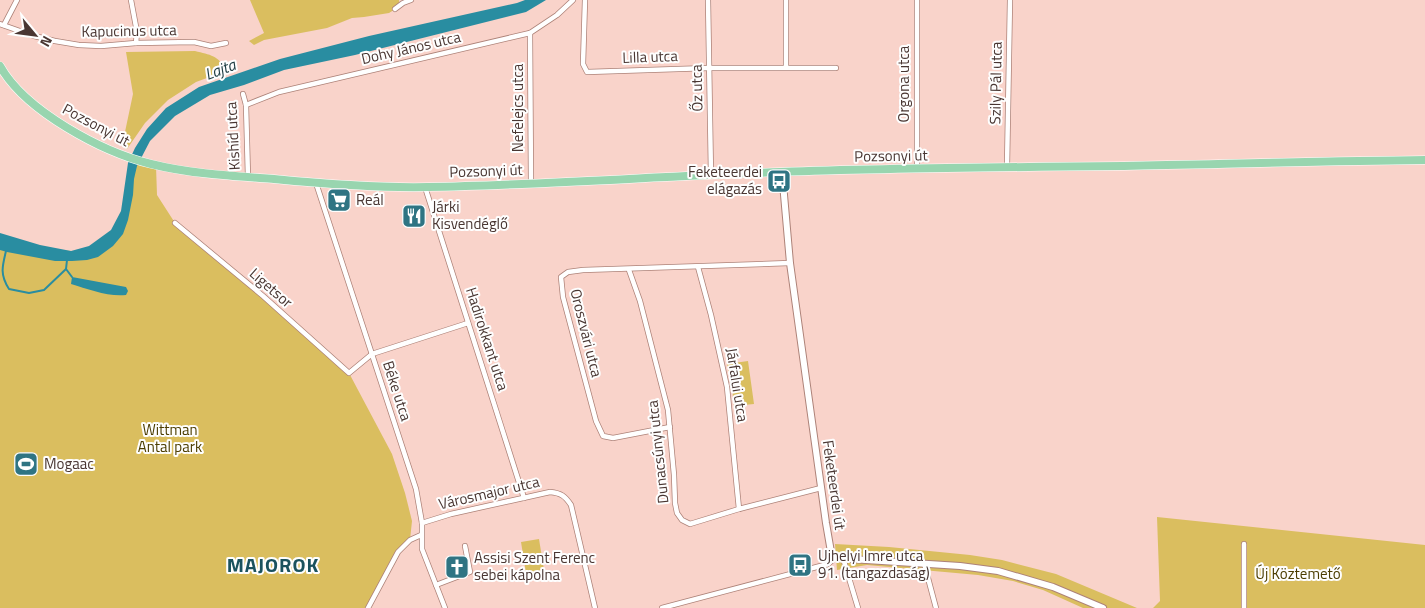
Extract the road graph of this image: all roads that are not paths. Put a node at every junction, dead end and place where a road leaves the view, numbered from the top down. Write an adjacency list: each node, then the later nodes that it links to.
1 (16, 0): 12 (street)
2 (132, 0): 14 (street)
3 (410, 0): 10 (street)
4 (573, 0): 13 (street, Dohy János utca)
5 (585, 0): 18 (street, Lilla utca)
6 (708, 0): 18 (street, Őz utca)
7 (786, 0): 17 (street)
8 (917, 0): 24 (street, Orgona utca)
9 (1010, 0): 23 (street, Szily Pál utca)
10 (403, 1): 11 (street)
11 (395, 9)
12 (2, 24): 14 (street, Kapucinus utca)
13 (530, 33): 21 (street, Dohy János utca); 29 (street, Nefelejcs utca)
14 (136, 42): 15 (street, Kapucinus utca)
15 (226, 43)
16 (0, 66): 27 (main road, Pozsonyi út)
17 (786, 67): 18 (street, Lilla utca); 19 (street, Lilla utca)
18 (709, 68): 26 (street, Őz utca)
19 (836, 68)
20 (244, 94): 21 (street, Kishíd utca)
21 (246, 105): 27 (street, Kishíd utca)
22 (1425, 160): 23 (main road, Pozsonyi út)
23 (1007, 167): 24 (main road, Pozsonyi út)
24 (917, 169): 25 (main road, Pozsonyi út)
25 (782, 172): 26 (main road, Pozsonyi út); 32 (main road, Feketeerdei út)
26 (711, 175): 29 (main road, Pozsonyi út)
27 (248, 177): 28 (main road, Pozsonyi út)
28 (316, 183): 30 (main road, Pozsonyi út); 36 (street, Béke utca)
29 (531, 183): 30 (main road, Pozsonyi út)
30 (425, 187): 35 (street, Hadirokkant utca)
31 (175, 223): 36 (street, Ligetsor)
32 (790, 263): 33 (street, Oroszvári utca); 38 (main road, Feketeerdei út)
33 (698, 267): 34 (street, Oroszvári utca); 40 (street, Járfalui utca)
34 (629, 270): 37 (street, Dunacsúnyi utca); 37 (street, Oroszvári utca)
35 (468, 322): 36 (street); 39 (street, Hadirokkant utca)
36 (372, 354): 41 (street, Béke utca)
37 (670, 427): 40 (street, Dunacsúnyi utca)
38 (821, 488): 40 (street, Dunacsúnyi utca); 45 (main road, Feketeerdei út)
39 (524, 498): 41 (street, Városmajor utca); 51 (street, Városmajor utca)
40 (739, 509)
41 (422, 523): 42 (street, Béke utca)
42 (421, 535): 48 (street, Béke utca); 49 (street)
43 (1244, 544): 56 (street)
44 (466, 546): 48 (street)
45 (835, 558): 46 (main road); 52 (street)
46 (843, 558): 47 (main road); 53 (street)
47 (924, 563): 54 (street); 55 (main road)
48 (436, 585): 50 (street, Béke utca)
49 (368, 608)
50 (445, 608)
51 (595, 608)
52 (662, 608)
53 (858, 608)
54 (936, 608)
55 (1103, 608)
56 (1244, 608)

